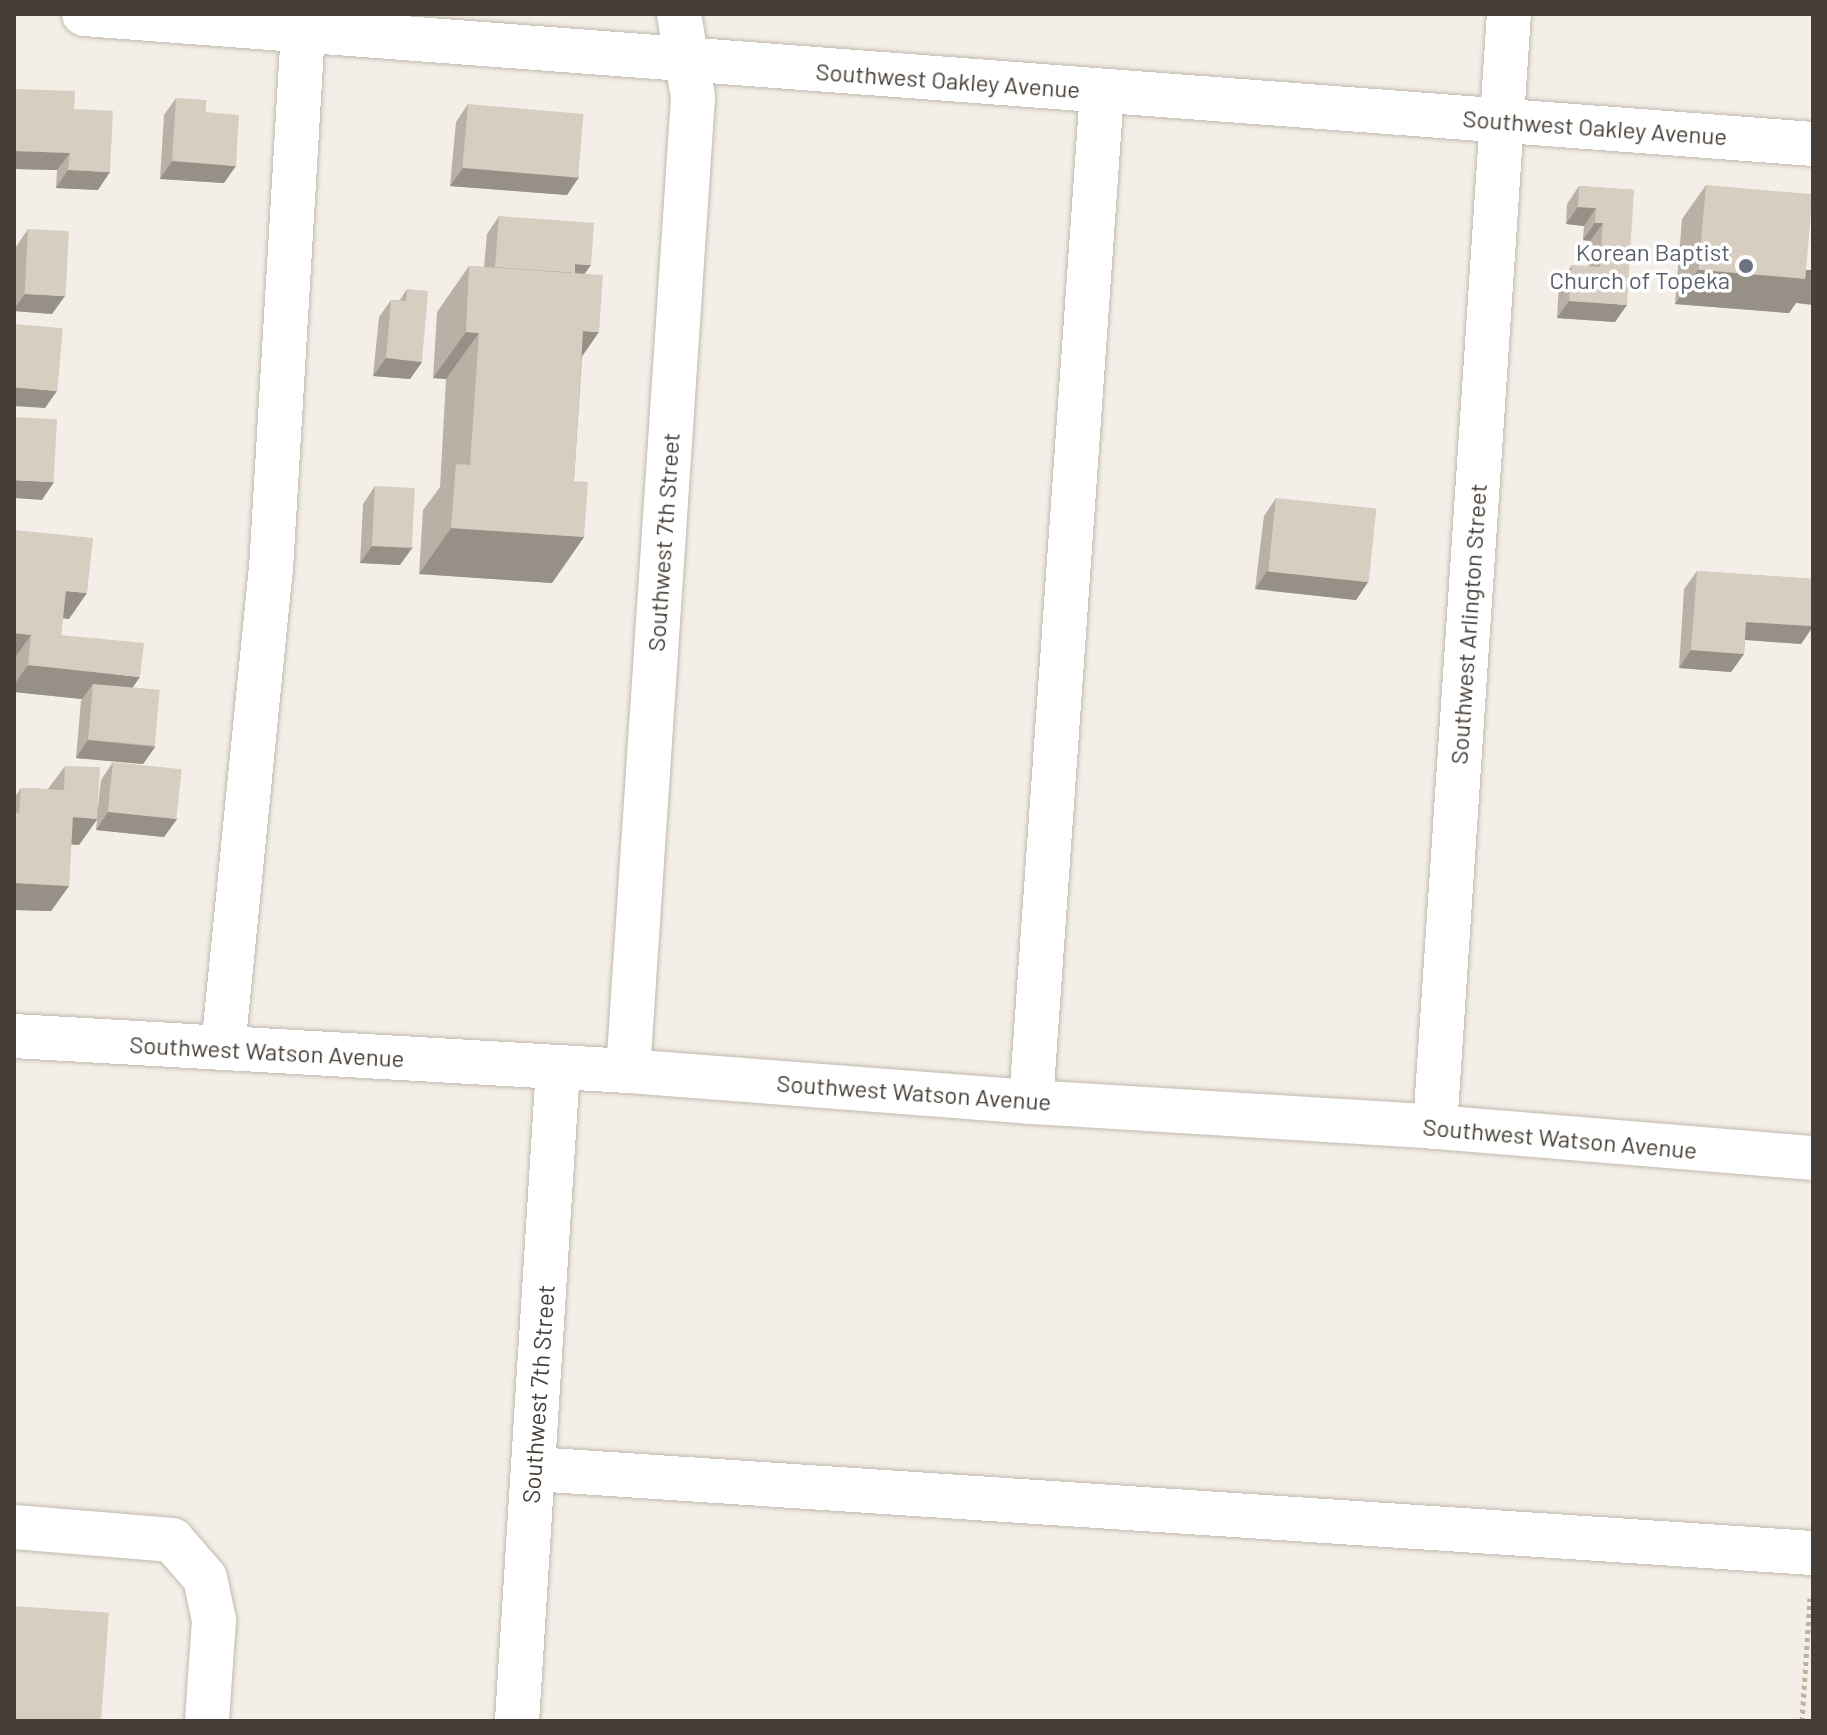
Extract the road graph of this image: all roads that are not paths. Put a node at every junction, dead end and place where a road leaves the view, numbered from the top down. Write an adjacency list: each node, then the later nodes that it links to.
1 (84, 14): 4 (street, Southwest Oakley Avenue)
2 (679, 14): 5 (street, Southwest 7th Street)
3 (1509, 14): 7 (street, Southwest Arlington Street)
4 (303, 31): 5 (street, Southwest Oakley Avenue); 10 (street)
5 (684, 60): 6 (street, Southwest Oakley Avenue); 12 (street, Southwest 7th Street)
6 (1102, 92): 7 (street, Southwest Oakley Avenue); 13 (street)
7 (1502, 120): 8 (street, Southwest Oakley Avenue); 14 (street, Southwest Arlington Street)
8 (1813, 144)
9 (14, 1036): 10 (street, Southwest Watson Avenue)
10 (223, 1048): 11 (street, Southwest Watson Avenue)
11 (558, 1067): 12 (street, Southwest Watson Avenue); 16 (street, Southwest 7th Street)
12 (628, 1071): 13 (street, Southwest Watson Avenue)
13 (1031, 1102): 14 (street, Southwest Watson Avenue)
14 (1435, 1127): 15 (street, Southwest Watson Avenue)
15 (1813, 1158)
16 (534, 1469): 18 (street); 20 (street, Southwest 7th Street)
17 (14, 1527): 19 (street)
18 (1812, 1570)
19 (207, 1721)
20 (517, 1721)

